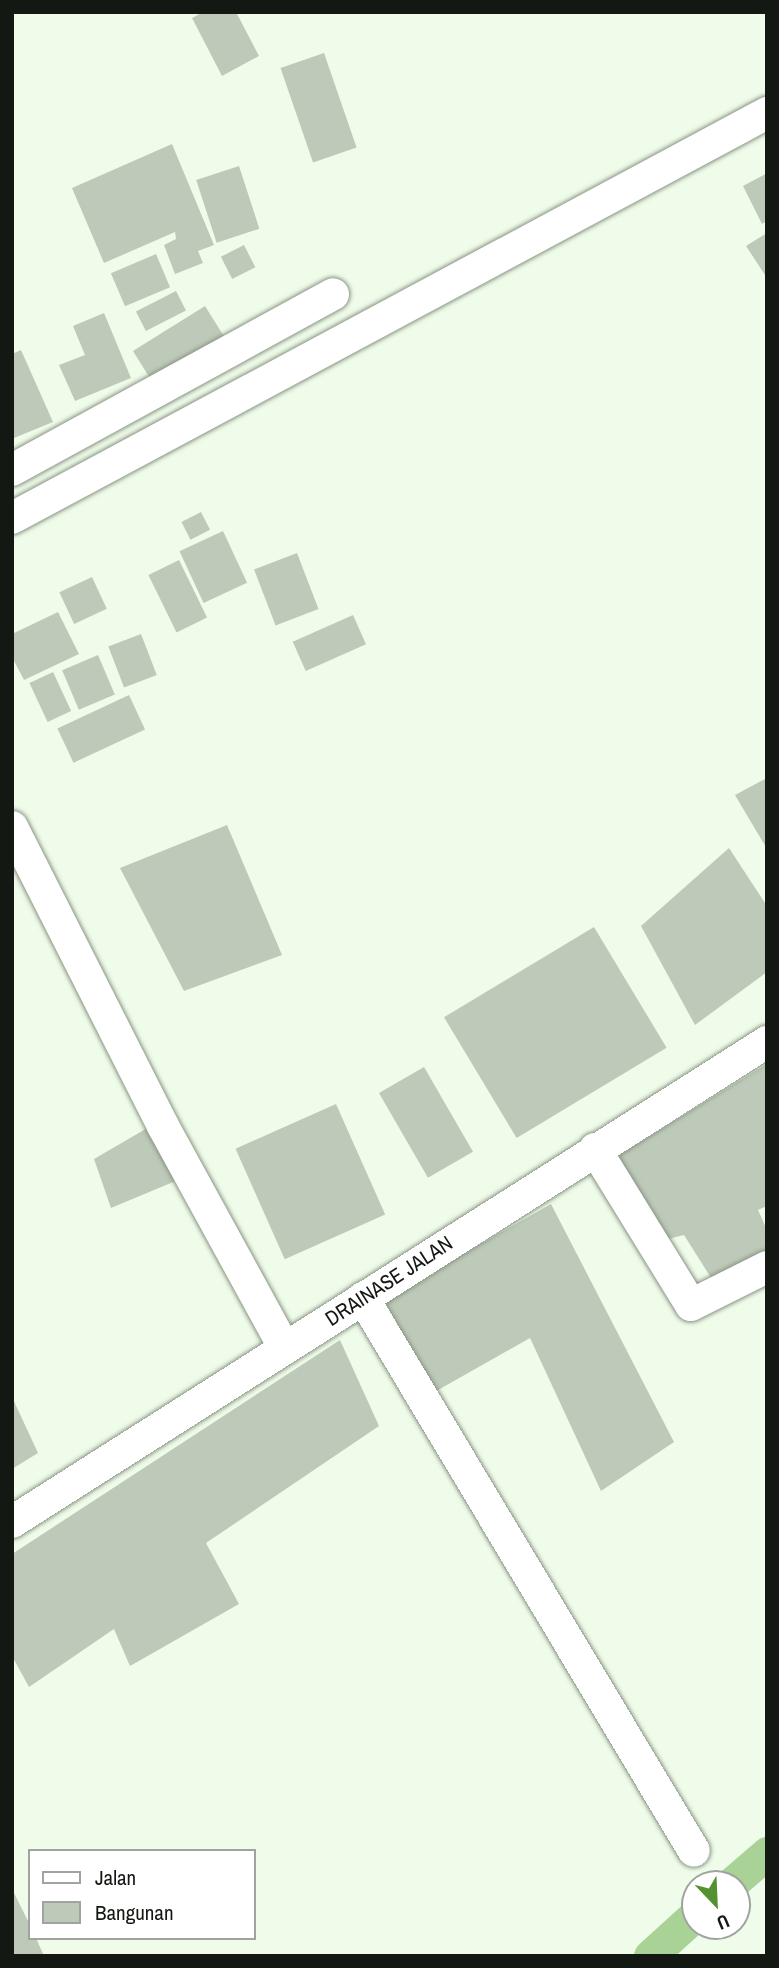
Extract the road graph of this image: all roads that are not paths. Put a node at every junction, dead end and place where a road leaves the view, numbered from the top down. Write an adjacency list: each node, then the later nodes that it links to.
1 (767, 113): 4 (street)
2 (333, 294): 3 (street)
3 (12, 470)
4 (12, 518)
5 (12, 827): 10 (street)
6 (767, 1042): 7 (street, DRAINASE JALAN)
7 (595, 1149): 8 (street); 9 (street, DRAINASE JALAN)
8 (767, 1267)
9 (363, 1298): 10 (street, DRAINASE JALAN); 12 (street)
10 (285, 1348): 11 (street, DRAINASE JALAN)
11 (12, 1522)
12 (694, 1851)

